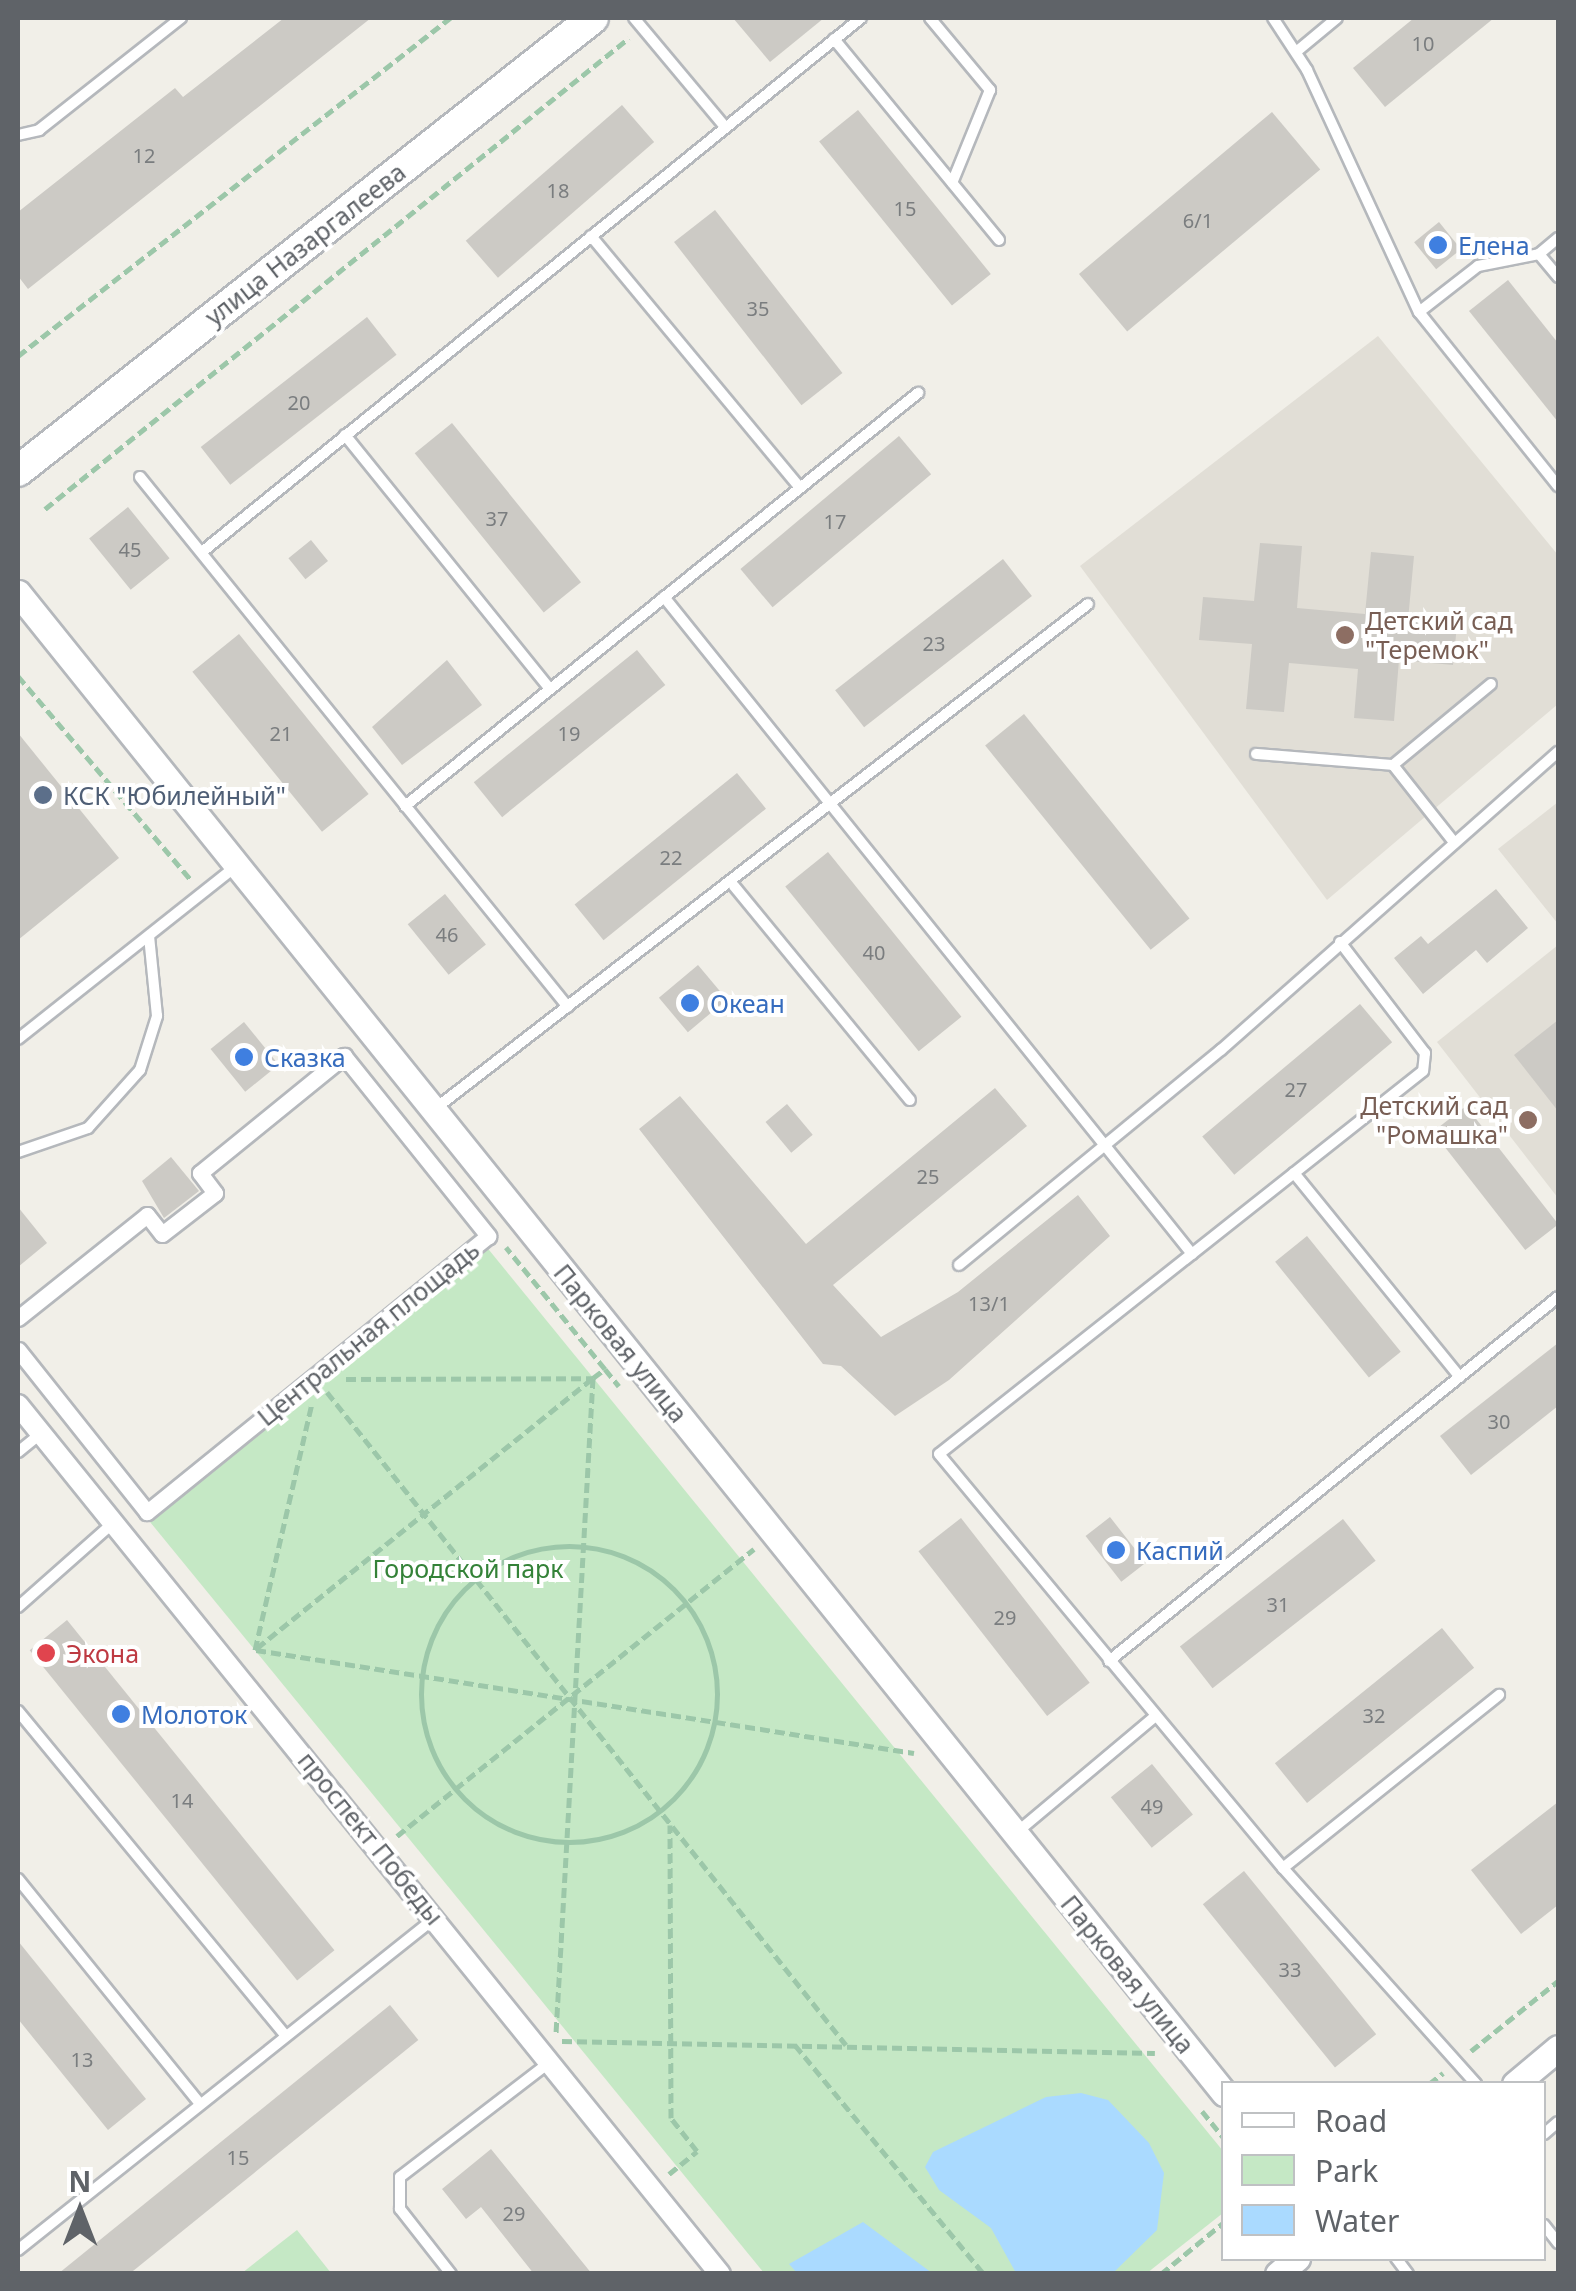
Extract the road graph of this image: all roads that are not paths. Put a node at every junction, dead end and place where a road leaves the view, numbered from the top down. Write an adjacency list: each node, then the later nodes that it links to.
1 (181, 18): 11 (lane)
2 (593, 18): 21 (main road, улица Назаргалеева)
3 (634, 18): 10 (lane)
4 (861, 18): 8 (lane)
5 (930, 18): 12 (lane)
6 (1273, 18): 9 (lane)
7 (1337, 18): 9 (lane)
8 (834, 39): 10 (lane); 12 (lane)
9 (1296, 52): 18 (lane)
10 (725, 128): 13 (lane)
11 (18, 136)
12 (952, 183): 15 (lane)
13 (591, 236): 20 (lane); 24 (lane)
14 (1558, 238): 16 (lane)
15 (999, 240)
16 (1539, 254): 17 (lane); 18 (lane)
17 (1558, 278)
18 (1419, 312): 23 (lane)
19 (918, 392): 24 (lane)
20 (345, 435): 25 (lane); 30 (lane)
21 (18, 471)
22 (140, 477): 25 (lane)
23 (1558, 486)
24 (800, 488): 27 (lane)
25 (202, 552): 34 (lane)
26 (18, 593): 37 (street, Парковая улица)
27 (664, 597): 30 (lane); 35 (lane)
28 (1088, 604): 35 (lane)
29 (1491, 684): 33 (lane)
30 (550, 689): 34 (lane)
31 (1558, 752): 36 (lane)
32 (1256, 754): 33 (lane)
33 (1393, 765): 36 (lane)
34 (405, 806): 41 (lane)
35 (833, 807): 38 (lane); 45 (lane)
36 (1453, 841): 40 (lane)
37 (237, 866): 39 (lane); 44 (street, Парковая улица)
38 (734, 886): 41 (lane); 43 (lane)
39 (149, 936): 42 (lane); 46 (lane)
40 (1340, 942): 45 (lane); 47 (lane)
41 (568, 1007): 44 (lane)
42 (18, 1039)
43 (910, 1100)
44 (434, 1110): 63 (street, Парковая улица)
45 (1105, 1145): 48 (lane); 49 (lane)
46 (18, 1152)
47 (1294, 1173): 48 (lane); 53 (lane)
48 (1192, 1254): 59 (lane)
49 (958, 1265)
50 (1558, 1297): 53 (lane)
51 (18, 1318): 52 (street, Центральная площадь)
52 (18, 1350)
53 (1460, 1377): 59 (lane)
54 (18, 1405): 55 (street, проспект Победы)
55 (41, 1433): 56 (lane); 57 (street, проспект Победы)
56 (18, 1452)
57 (114, 1522): 58 (lane); 66 (street, проспект Победы)
58 (18, 1607)
59 (1109, 1661): 62 (lane)
60 (1499, 1695): 64 (lane)
61 (18, 1711): 67 (lane)
62 (1154, 1717): 63 (lane); 64 (lane)
63 (1015, 1833): 72 (street, Парковая улица)
64 (1282, 1868): 70 (lane)
65 (18, 1879): 73 (lane)
66 (436, 1917): 67 (lane); 69 (street, проспект Победы)
67 (286, 2036): 73 (lane)
68 (1558, 2048): 71 (street)
69 (551, 2062): 75 (lane); 76 (street, проспект Победы)
70 (1474, 2081)
71 (1519, 2081)
72 (1221, 2089)
73 (200, 2104): 74 (lane)
74 (18, 2250)
75 (451, 2274)
76 (720, 2274)

